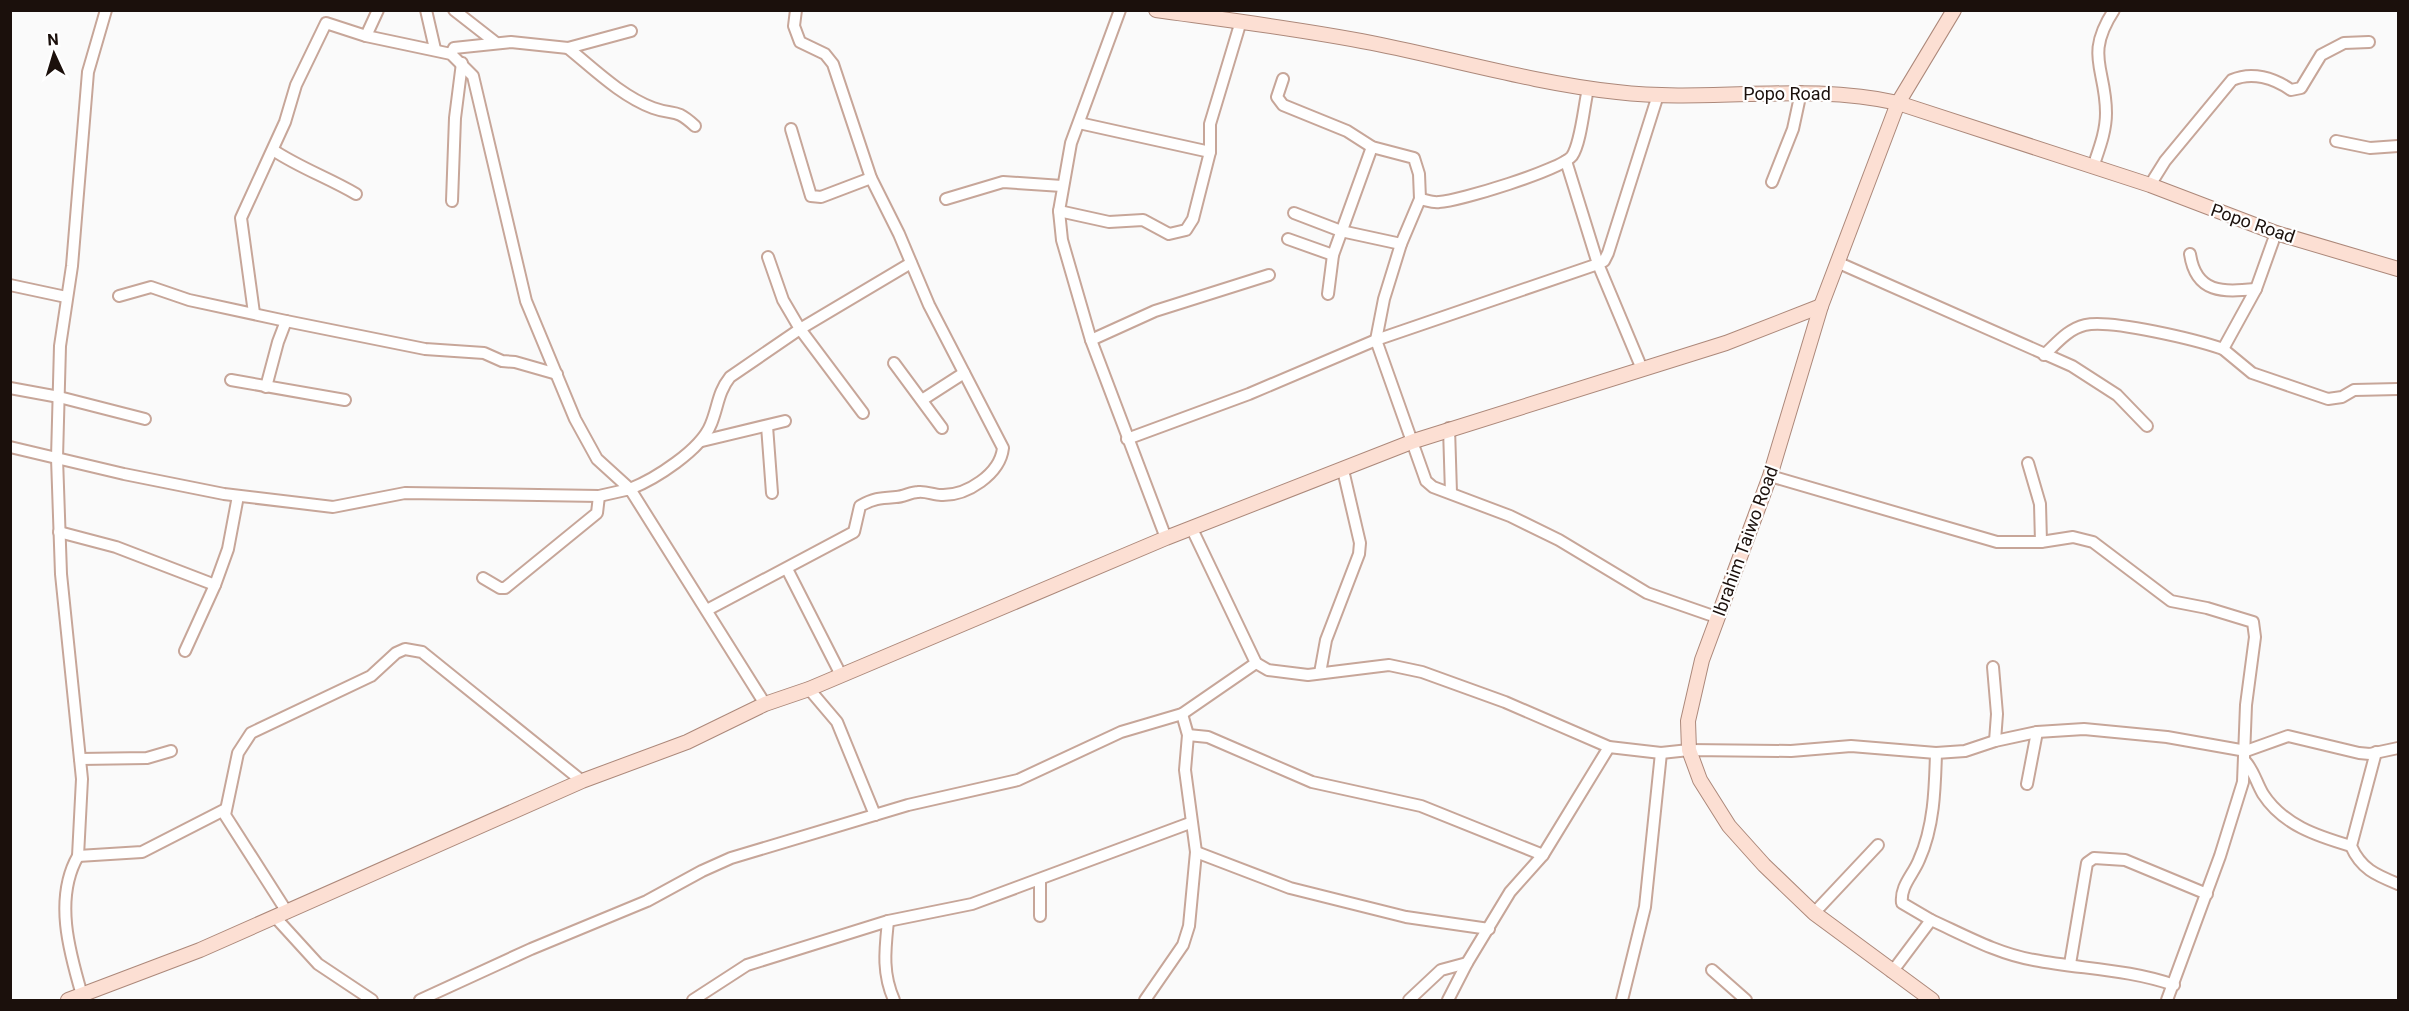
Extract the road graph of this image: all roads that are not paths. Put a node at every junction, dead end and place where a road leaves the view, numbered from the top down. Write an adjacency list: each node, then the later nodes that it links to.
1 (106, 10): 60 (street)
2 (378, 10): 12 (street)
3 (426, 10): 16 (street)
4 (454, 10): 13 (street)
5 (796, 10): 34 (street)
6 (1120, 10): 24 (street)
7 (1156, 10): 10 (main road, Popo Road)
8 (1954, 10): 23 (main road, Ibrahim Taiwo Road)
9 (2114, 10): 33 (street)
10 (1241, 21): 20 (main road, Popo Road); 31 (street)
11 (631, 32): 15 (street)
12 (366, 36): 16 (street); 30 (street)
13 (495, 42): 15 (street); 17 (street)
14 (2369, 42): 36 (street)
15 (568, 48): 25 (street)
16 (435, 49): 17 (street)
17 (451, 54): 18 (street)
18 (462, 63): 41 (street); 72 (street)
19 (1283, 79): 29 (street)
20 (1588, 89): 22 (main road, Popo Road); 32 (street)
21 (1801, 92): 22 (main road, Popo Road); 23 (main road, Popo Road); 35 (street)
22 (1658, 95): 53 (street)
23 (1898, 103): 33 (main road, Popo Road); 52 (main road, Ibrahim Taiwo Road)
24 (1079, 123): 31 (street); 37 (street)
25 (695, 126)
26 (791, 129): 34 (street)
27 (2336, 141): 28 (street)
28 (2398, 146)
29 (1372, 147): 40 (street); 44 (street)
30 (273, 150): 38 (street); 62 (street)
31 (1210, 152): 42 (street)
32 (1566, 160): 40 (street); 53 (street)
33 (2093, 167): 36 (main road, Popo Road)
34 (871, 178): 51 (street)
35 (1772, 182)
36 (2150, 185): 45 (main road, Popo Road)
37 (1062, 186): 39 (street); 42 (street)
38 (356, 194)
39 (946, 199)
40 (1420, 200): 47 (street)
41 (452, 201)
42 (1059, 211): 65 (street)
43 (1294, 213): 44 (street)
44 (1341, 231): 47 (street); 49 (street)
45 (2276, 232): 54 (main road, Popo Road); 57 (street)
46 (1288, 239): 49 (street)
47 (1401, 244): 66 (street)
48 (2190, 254): 57 (street)
49 (1333, 255): 58 (street)
50 (768, 257): 64 (street)
51 (911, 263): 64 (street); 71 (street)
52 (1839, 263): 61 (main road, Ibrahim Taiwo Road); 68 (street)
53 (1598, 264): 66 (street); 70 (street)
54 (2398, 269)
55 (1269, 275): 65 (street)
56 (10, 285): 60 (street)
57 (2256, 289): 67 (street)
58 (1328, 294)
59 (118, 296): 62 (street)
60 (66, 297): 77 (street)
61 (1821, 306): 70 (main road); 94 (main road, Ibrahim Taiwo Road)
62 (254, 313): 63 (street)
63 (286, 321): 72 (street); 74 (street)
64 (800, 329): 80 (street); 88 (street)
65 (1091, 340): 87 (street)
66 (1376, 340): 87 (street); 89 (street)
67 (2223, 349): 68 (street); 76 (street)
68 (2044, 355): 84 (street)
69 (894, 363): 79 (street)
70 (1642, 369): 86 (main road)
71 (964, 373): 79 (street); 104 (street)
72 (557, 374): 95 (street)
73 (231, 380): 74 (street)
74 (266, 387): 78 (street)
75 (10, 388): 77 (street)
76 (2398, 389)
77 (59, 397): 81 (street); 91 (street)
78 (345, 400)
79 (922, 400): 85 (street)
80 (863, 412)
81 (145, 419)
82 (785, 421): 83 (street)
83 (766, 426): 88 (street); 96 (street)
84 (2147, 426)
85 (942, 428)
86 (1449, 428): 89 (main road); 97 (street)
87 (1127, 439): 102 (street)
88 (702, 441): 95 (street)
89 (1414, 441): 93 (main road); 97 (street)
90 (10, 447): 91 (street)
91 (57, 458): 98 (street); 101 (street)
92 (2028, 463): 103 (street)
93 (1343, 470): 100 (main road); 112 (street)
94 (1770, 476): 103 (street); 108 (main road, Ibrahim Taiwo Road)
95 (630, 489): 99 (street); 107 (street)
96 (772, 493)
97 (1451, 493): 108 (street)
98 (238, 496): 99 (street); 106 (street)
99 (599, 496): 105 (street)
100 (1192, 529): 102 (main road); 110 (street)
101 (59, 532): 106 (street); 128 (street)
102 (1166, 538): 113 (main road)
103 (2040, 542): 127 (street)
104 (787, 569): 107 (street); 113 (street)
105 (483, 578)
106 (215, 585): 109 (street)
107 (707, 609): 115 (street)
108 (1716, 617): 122 (main road, Ibrahim Taiwo Road)
109 (185, 651)
110 (1256, 663): 112 (street); 116 (street)
111 (1993, 668): 119 (street)
112 (1320, 674): 120 (street)
113 (841, 675): 114 (main road)
114 (809, 689): 115 (main road); 132 (street)
115 (765, 704): 129 (main road)
116 (1182, 714): 118 (street); 132 (street)
117 (2037, 732): 119 (street); 127 (street); 130 (street)
118 (1188, 735): 133 (street); 137 (street)
119 (1995, 741): 126 (street)
120 (1608, 747): 125 (street); 137 (street)
121 (2398, 748): 124 (street)
122 (1689, 750): 125 (street); 126 (street); 142 (main road, Ibrahim Taiwo Road)
123 (171, 751): 128 (street)
124 (2376, 752): 127 (street); 135 (street)
125 (1661, 753): 162 (street)
126 (1936, 753): 146 (street)
127 (2245, 756): 135 (street); 141 (street)
128 (80, 759): 138 (street)
129 (582, 781): 131 (street); 143 (main road)
130 (2027, 784)
131 (224, 810): 138 (street); 143 (street)
132 (875, 815): 156 (street)
133 (1190, 823): 136 (street); 139 (street)
134 (1878, 845): 142 (street)
135 (2351, 846): 140 (street)
136 (1196, 852): 147 (street); 159 (street)
137 (1543, 855): 147 (street)
138 (78, 856): 153 (street)
139 (1040, 880): 144 (street); 145 (street)
140 (2398, 884)
141 (2206, 894): 149 (street); 152 (street)
142 (1814, 913): 151 (main road, Ibrahim Taiwo Road)
143 (282, 915): 153 (main road); 155 (street)
144 (1040, 916)
145 (888, 921): 157 (street); 158 (street)
146 (1931, 921): 149 (street); 151 (street)
147 (1489, 929): 148 (street)
148 (1467, 963): 160 (street); 161 (street)
149 (2070, 964): 152 (street)
150 (1712, 970): 163 (street)
151 (1892, 972): 164 (main road, Ibrahim Taiwo Road)
152 (2174, 985): 165 (street)
153 (82, 995): 154 (main road)
154 (68, 1000)
155 (372, 1000)
156 (420, 1000)
157 (693, 1000)
158 (894, 1000)
159 (1145, 1000)
160 (1409, 1000)
161 (1448, 1000)
162 (1622, 1000)
163 (1746, 1000)
164 (1932, 1000)
165 (2167, 1000)

